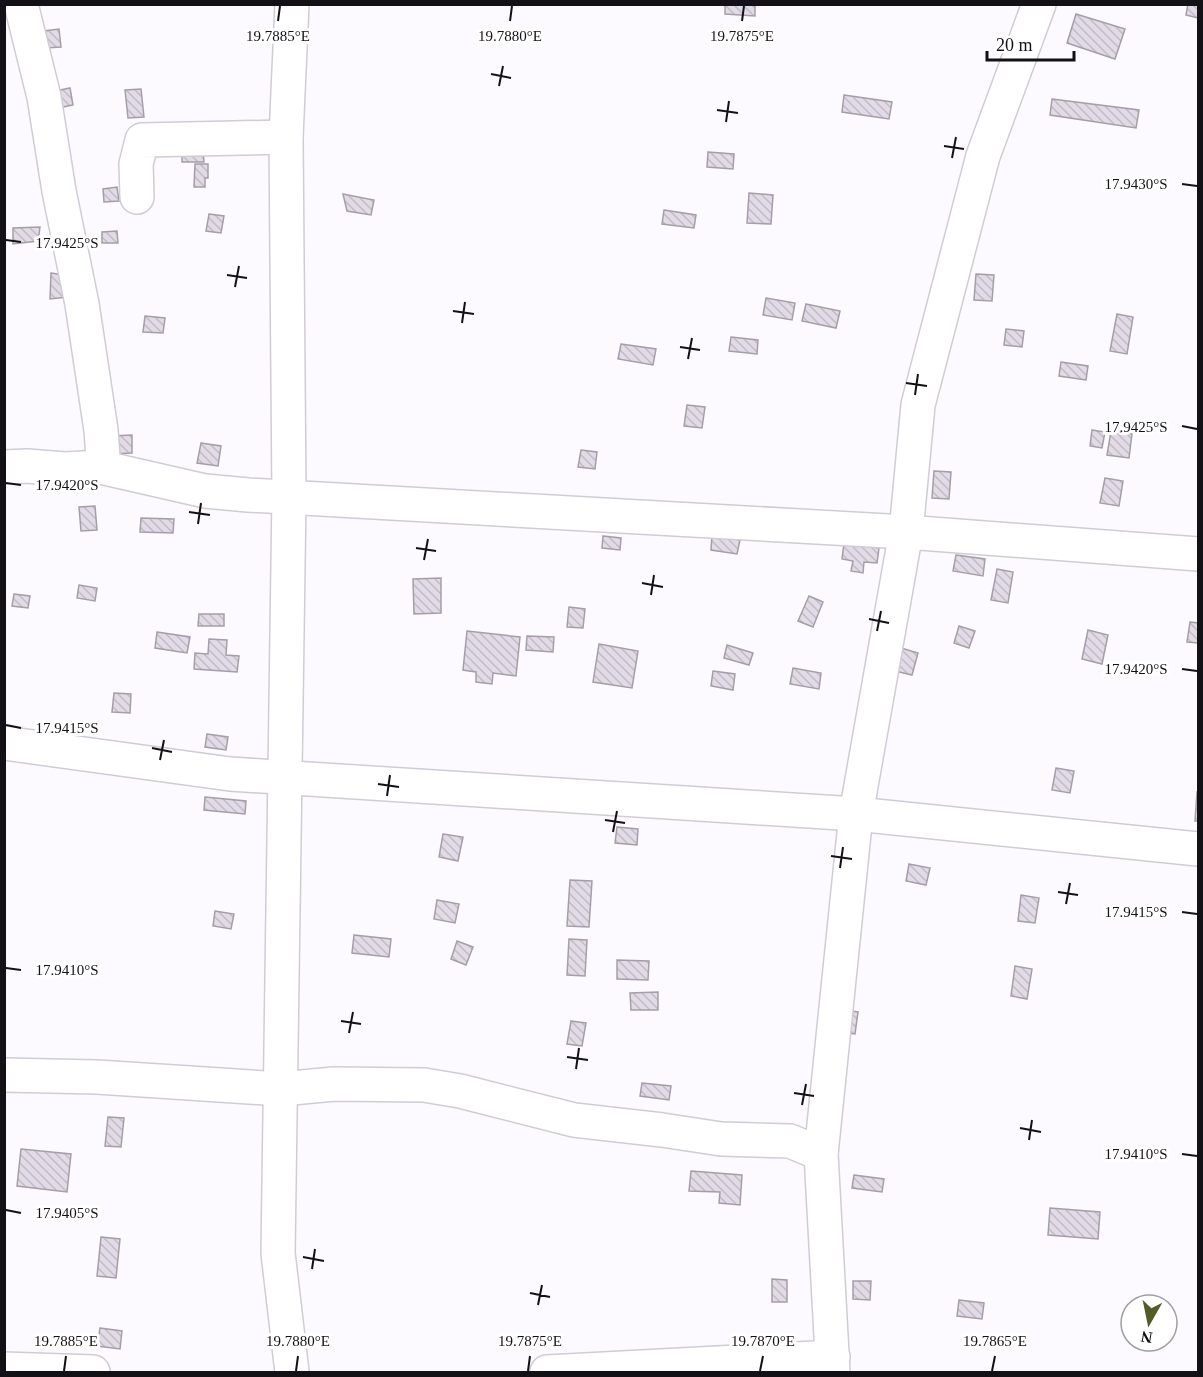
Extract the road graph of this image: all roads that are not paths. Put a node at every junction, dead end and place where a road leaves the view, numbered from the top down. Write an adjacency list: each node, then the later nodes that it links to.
1 (21, 4): 7 (street)
2 (291, 4): 4 (street)
3 (1039, 4): 9 (street)
4 (286, 137): 5 (street); 8 (street)
5 (137, 197)
6 (4, 467): 7 (street)
7 (100, 467): 8 (street)
8 (289, 496): 9 (street); 12 (street)
9 (906, 532): 10 (street); 13 (street)
10 (1198, 554)
11 (4, 743): 12 (street)
12 (286, 778): 13 (street); 16 (street)
13 (856, 814): 14 (street); 17 (street)
14 (1198, 849)
15 (4, 1075): 16 (street)
16 (281, 1089): 17 (street); 21 (street)
17 (821, 1154): 18 (street)
18 (833, 1365): 22 (street)
19 (4, 1369): 20 (street)
20 (93, 1372)
21 (285, 1372)
22 (547, 1372)

